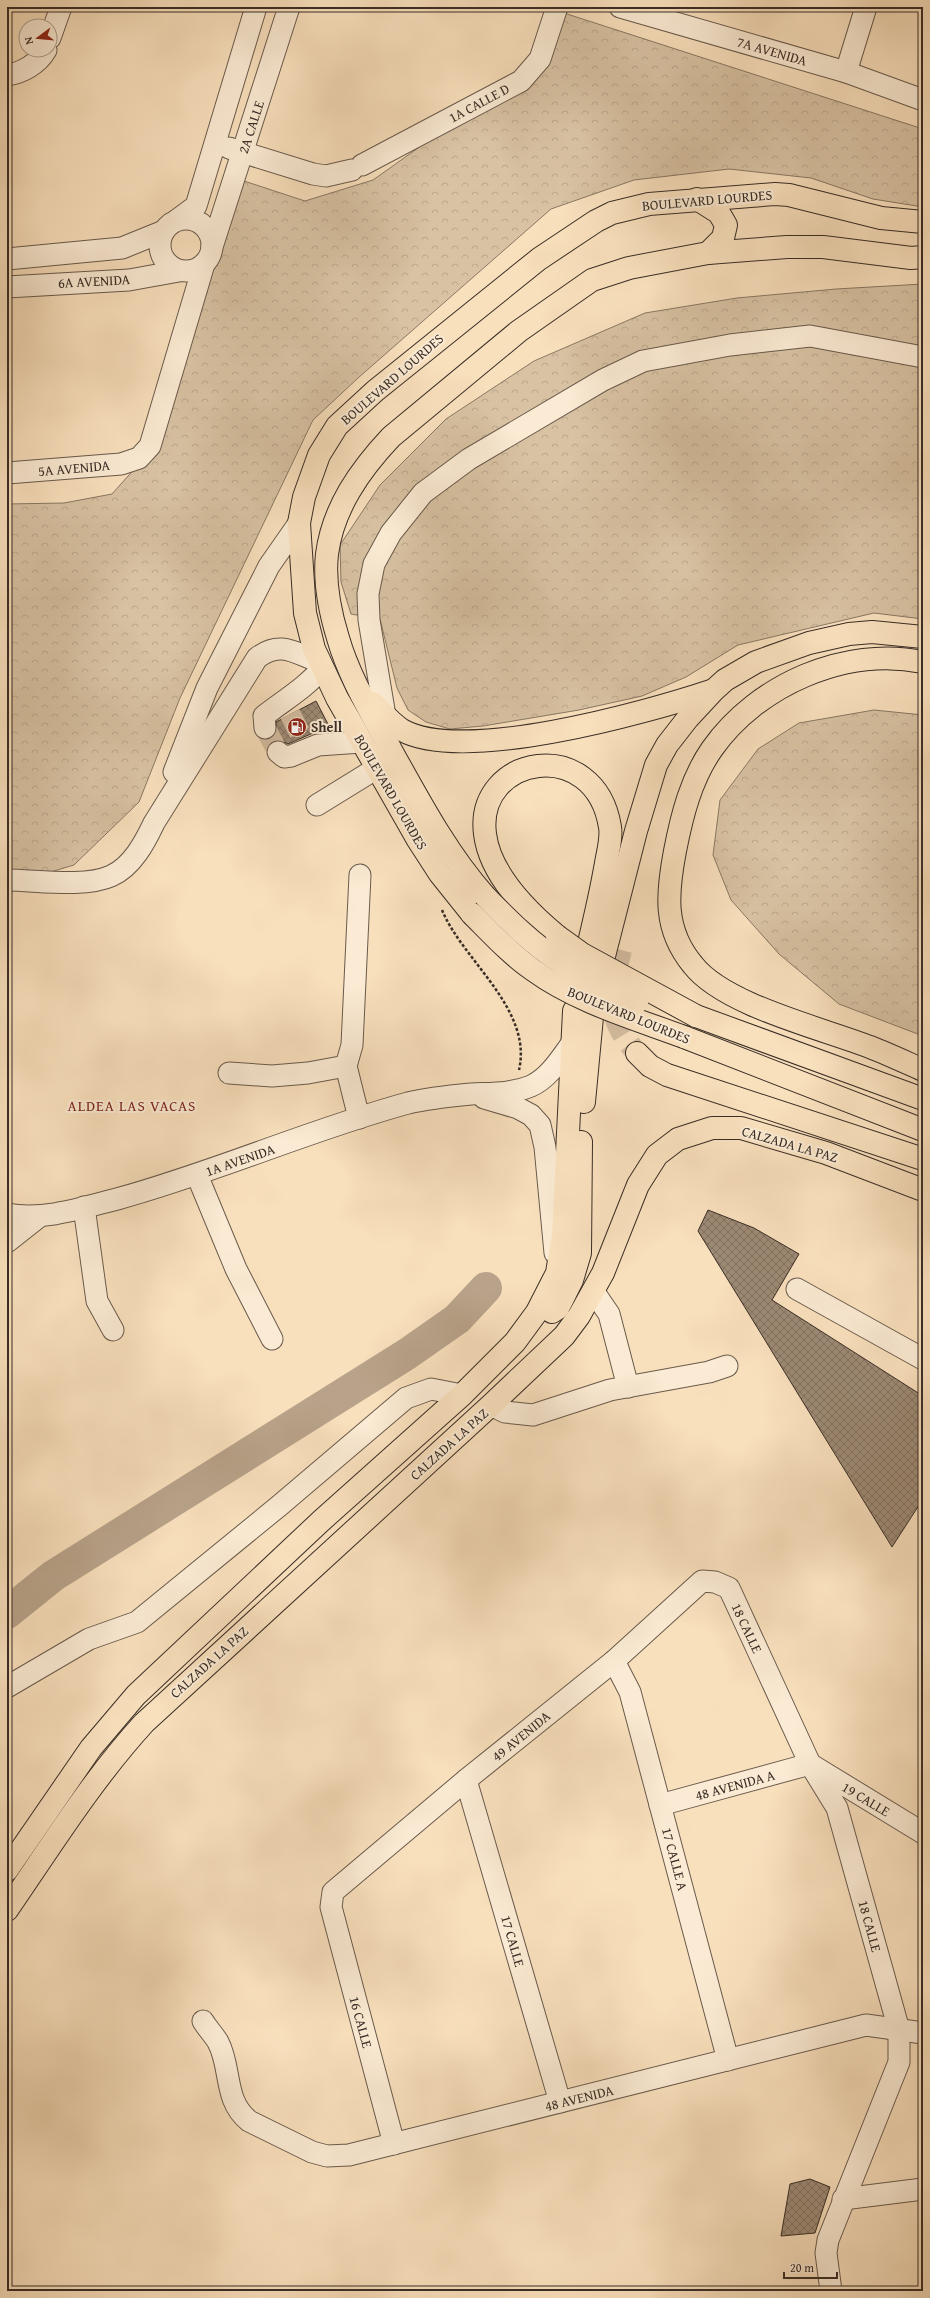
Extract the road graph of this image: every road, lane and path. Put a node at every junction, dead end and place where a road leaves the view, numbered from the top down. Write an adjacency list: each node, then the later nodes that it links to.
1 (61, 7): 7 (street)
2 (256, 7): 12 (street, 2A CALLE)
3 (289, 7): 13 (street, 2A CALLE)
4 (557, 7): 13 (street, 1A CALLE D)
5 (620, 7): 10 (street, 7A AVENIDA)
6 (866, 7): 10 (street)
7 (57, 18)
8 (40, 58): 9 (street)
9 (16, 72)
10 (846, 72): 11 (street, 7A AVENIDA)
11 (923, 100)
12 (215, 144): 13 (street); 16 (street, 2A CALLE)
13 (243, 151): 18 (street, 2A CALLE)
14 (697, 198): 15 (main road, BOULEVARD LOURDES); 17 (main road); 26 (main road, BOULEVARD LOURDES)
15 (923, 222)
16 (170, 226): 18 (street); 20 (street, 6A AVENIDA); 21 (street)
17 (708, 253): 19 (main road, BOULEVARD LOURDES); 30 (main road, BOULEVARD LOURDES)
18 (208, 256): 21 (street); 24 (street, 2A CALLE)
19 (923, 257)
20 (7, 260)
21 (180, 271): 22 (street, 6A AVENIDA)
22 (7, 287)
23 (923, 357): 32 (street)
24 (139, 458): 25 (street, 5A AVENIDA)
25 (7, 473)
26 (299, 524): 29 (main road, BOULEVARD LOURDES); 38 (street)
27 (923, 637): 31 (main road)
28 (923, 662): 46 (main road)
29 (321, 665): 33 (street); 34 (main road, BOULEVARD LOURDES); 38 (street)
30 (359, 688): 32 (main road); 42 (main road, BOULEVARD LOURDES, bridge)
31 (714, 690): 32 (main road); 42 (main road, bridge)
32 (385, 716)
33 (265, 728)
34 (362, 742): 35 (street); 36 (main road, BOULEVARD LOURDES)
35 (278, 752)
36 (377, 768): 37 (street); 52 (main road, BOULEVARD LOURDES, bridge)
37 (317, 805)
38 (154, 822): 40 (street)
39 (360, 875): 45 (street)
40 (7, 880)
41 (441, 907): 48 (path)
42 (696, 1016): 50 (main road, BOULEVARD LOURDES)
43 (572, 1043): 48 (street, 1A AVENIDA); 60 (main road, CALZADA LA PAZ); 63 (main road, CALZADA LA PAZ)
44 (637, 1053): 53 (main road)
45 (346, 1066): 47 (street); 51 (street)
46 (923, 1070)
47 (229, 1073)
48 (514, 1091): 49 (street, 1A AVENIDA)
49 (472, 1094): 51 (street, 1A AVENIDA); 60 (street, 1A AVENIDA)
50 (923, 1099)
51 (359, 1118): 54 (street, 1A AVENIDA)
52 (923, 1130)
53 (923, 1159)
54 (197, 1175): 56 (street, 1A AVENIDA); 65 (street)
55 (923, 1190): 61 (main road, CALZADA LA PAZ)
56 (84, 1207): 58 (street, 1A AVENIDA); 64 (street)
57 (7, 1214): 58 (street, 1A AVENIDA)
58 (40, 1216): 59 (street)
59 (7, 1242)
60 (557, 1273): 63 (main road, CALZADA LA PAZ)
61 (599, 1283): 68 (street); 70 (main road, CALZADA LA PAZ)
62 (796, 1289): 66 (street)
63 (526, 1328): 69 (main road, CALZADA LA PAZ)
64 (113, 1330)
65 (272, 1339)
66 (923, 1359)
67 (727, 1366): 68 (street)
68 (628, 1387): 70 (street)
69 (462, 1395): 73 (street); 78 (main road, CALZADA LA PAZ)
70 (491, 1405): 80 (main road, CALZADA LA PAZ)
71 (715, 1582): 72 (street, 49 AVENIDA); 74 (street, 18 CALLE)
72 (614, 1661): 75 (street, 49 AVENIDA); 76 (street, 17 CALLE A)
73 (7, 1687)
74 (810, 1764): 76 (street, 48 AVENIDA A); 77 (street, 19 CALLE); 82 (street, 18 CALLE)
75 (466, 1780): 79 (street, 49 AVENIDA); 85 (street, 17 CALLE)
76 (660, 1805): 84 (street, 17 CALLE A)
77 (923, 1833)
78 (8, 1869)
79 (331, 1899): 86 (street, 16 CALLE)
80 (7, 1910)
81 (203, 2022): 86 (street, 48 AVENIDA)
82 (899, 2030): 83 (street, 48 AVENIDA); 84 (street, 48 AVENIDA); 88 (street, 18 CALLE)
83 (923, 2033)
84 (728, 2060): 85 (street, 48 AVENIDA)
85 (560, 2102): 86 (street, 48 AVENIDA)
86 (394, 2144)
87 (923, 2189): 88 (street)
88 (844, 2199): 89 (street, 18 CALLE)
89 (832, 2291)

